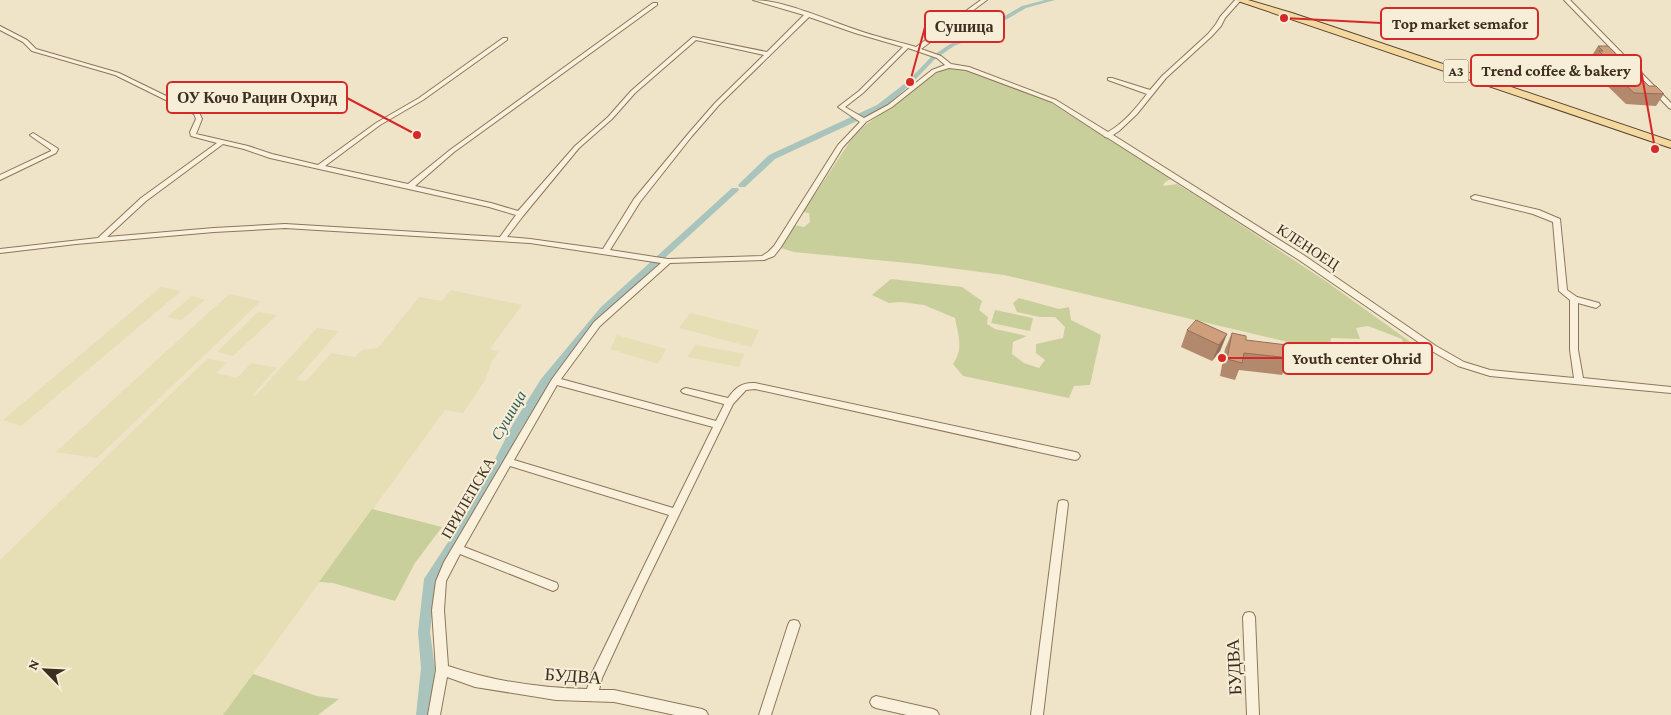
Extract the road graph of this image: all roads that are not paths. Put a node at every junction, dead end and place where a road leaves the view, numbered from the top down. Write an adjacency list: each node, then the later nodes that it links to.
1 (756, 0): 6 (street)
2 (984, 0): 10 (street)
3 (1239, 0): 14 (street); 20 (main road, A3)
4 (1567, 0): 15 (street)
5 (655, 4): 23 (street)
6 (807, 15): 9 (street); 11 (street)
7 (0, 28): 19 (street)
8 (505, 39): 21 (street)
9 (907, 46): 10 (street); 16 (street)
10 (917, 49): 12 (street)
11 (769, 54): 25 (street); 29 (street)
12 (949, 66): 16 (street); 18 (street, КЛЕНОЕЦ)
13 (1110, 79): 14 (street)
14 (1152, 93): 18 (street)
15 (1671, 107)
16 (858, 119): 30 (street)
17 (32, 135): 22 (street)
18 (1107, 136): 34 (street, КЛЕНОЕЦ)
19 (222, 142): 21 (street); 26 (street)
20 (1671, 145)
21 (321, 166): 23 (street)
22 (0, 178)
23 (409, 187): 25 (street)
24 (1475, 196): 31 (street)
25 (520, 214): 27 (street)
26 (101, 239): 27 (street); 28 (street)
27 (502, 239): 29 (street)
28 (0, 251)
29 (605, 252): 30 (street)
30 (668, 262): 33 (street, ПРИЛЕПСКА)
31 (1574, 299): 32 (street); 34 (street)
32 (1596, 305)
33 (556, 381): 38 (street); 40 (street, ПРИЛЕПСКА)
34 (1578, 381): 35 (street, КЛЕНОЕЦ)
35 (1671, 390)
36 (686, 391): 37 (street)
37 (729, 403): 38 (street); 39 (street)
38 (719, 425): 42 (street)
39 (1075, 456)
40 (509, 462): 42 (street); 43 (street, ПРИЛЕПСКА)
41 (1063, 504): 54 (street)
42 (675, 512): 48 (street)
43 (458, 549): 44 (street); 47 (street, ПРИЛЕПСКА)
44 (552, 586)
45 (1249, 617): 55 (street, БУДВА)
46 (794, 626): 52 (street)
47 (442, 670): 48 (street, БУДВА); 50 (street, ПРИЛЕПСКА)
48 (592, 694): 51 (street, БУДВА)
49 (876, 702): 53 (street)
50 (434, 715)
51 (702, 715)
52 (765, 715)
53 (933, 715)
54 (1037, 715)
55 (1253, 715)

